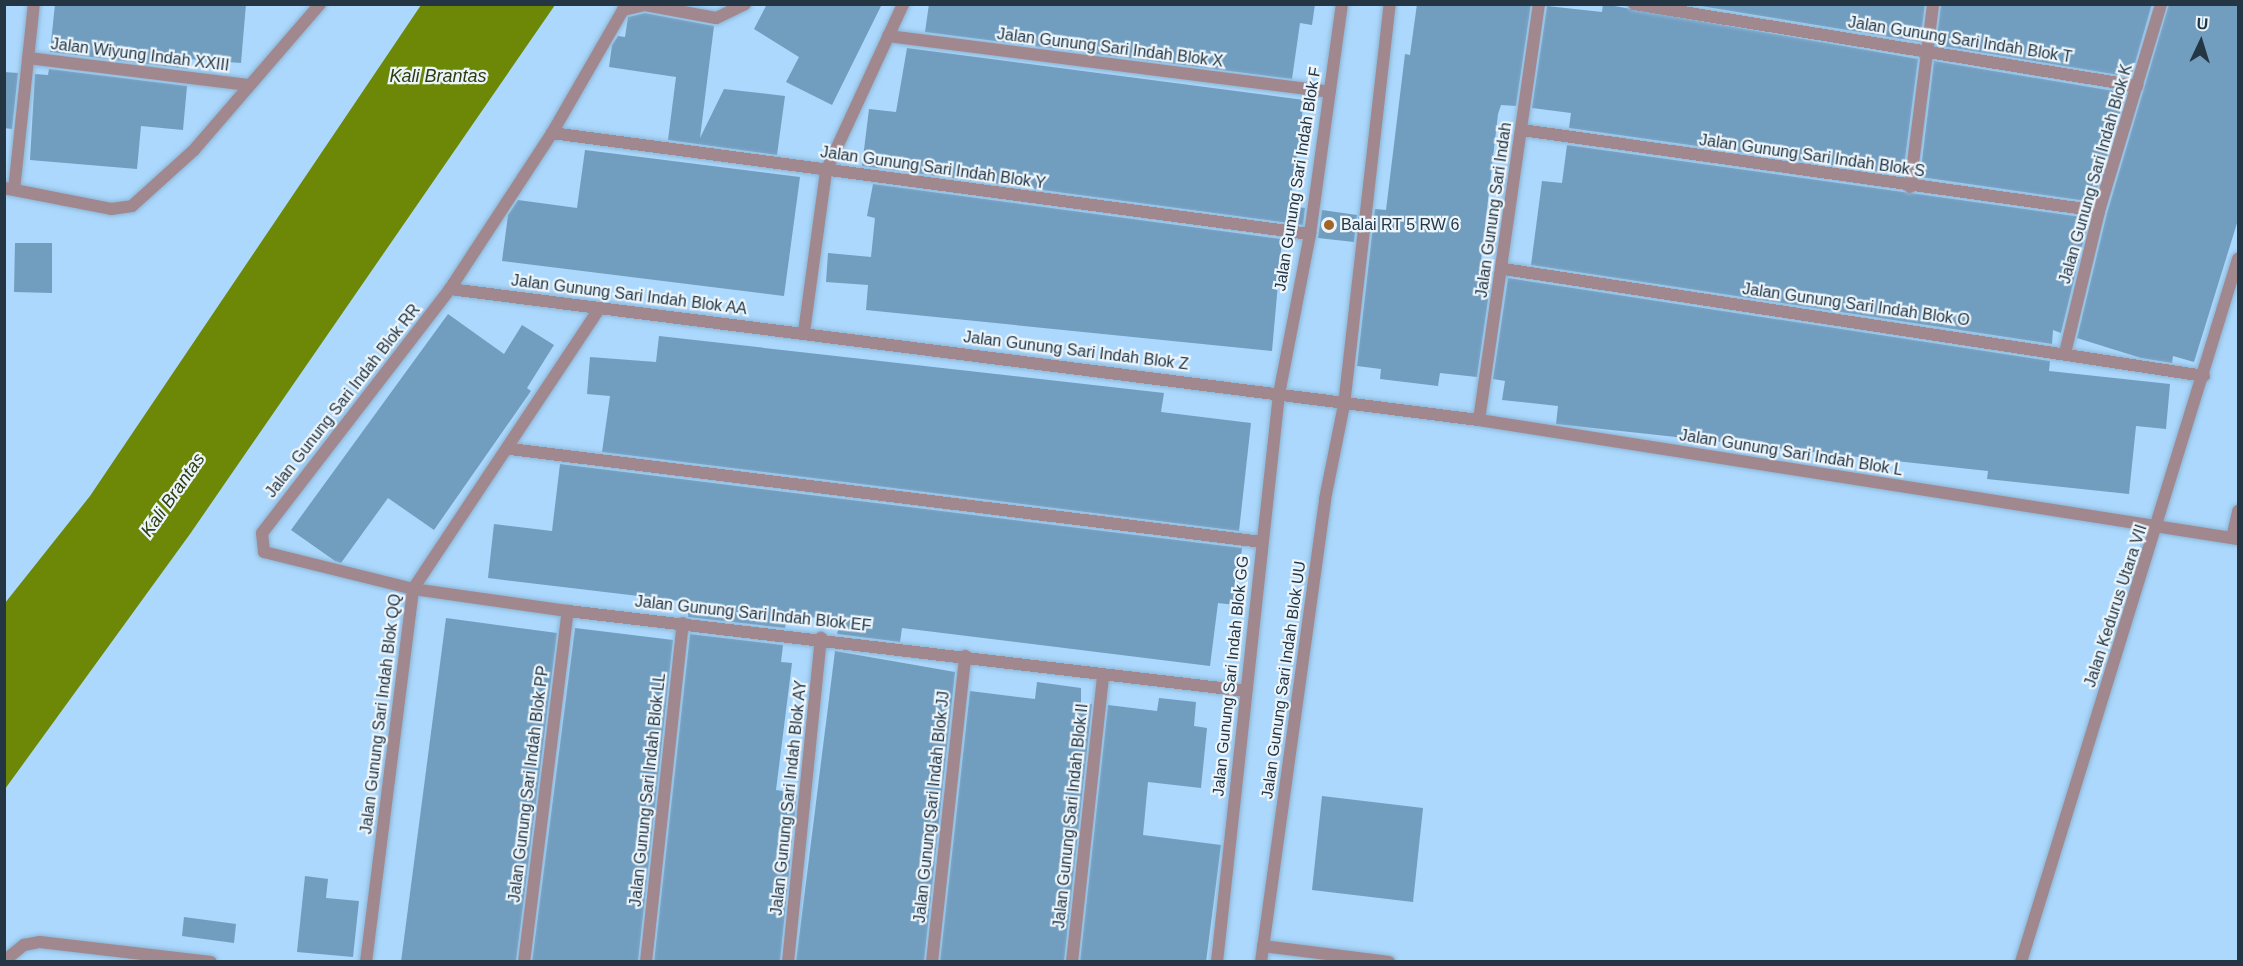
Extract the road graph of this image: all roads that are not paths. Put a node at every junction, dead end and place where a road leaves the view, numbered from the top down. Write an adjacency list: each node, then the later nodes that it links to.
1 (34, 4): 13 (street)
2 (320, 4): 14 (street)
3 (745, 4): 18 (street, Jalan Gunung Sari Indah Blok RR)
4 (903, 4): 11 (street)
5 (1341, 4): 16 (street, Jalan Gunung Sari Indah Blok F)
6 (1390, 4): 32 (street, Jalan Gunung Sari Indah Blok UU)
7 (1539, 4): 17 (street, Jalan Gunung Sari Indah)
8 (1634, 4): 12 (street, Jalan Gunung Sari Indah Blok T)
9 (1933, 4): 12 (street)
10 (2161, 4): 15 (street, Jalan Gunung Sari Indah Blok K)
11 (888, 36): 16 (street, Jalan Gunung Sari Indah Blok X); 19 (street)
12 (1928, 51): 15 (street, Jalan Gunung Sari Indah Blok T); 20 (street)
13 (28, 58): 14 (street, Jalan Wiyung Indah XXIII); 21 (street)
14 (248, 86): 21 (street)
15 (2137, 86): 22 (street, Jalan Gunung Sari Indah Blok K)
16 (1329, 92): 23 (street, Jalan Gunung Sari Indah Blok F)
17 (1522, 130): 20 (street, Jalan Gunung Sari Indah Blok S); 25 (street, Jalan Gunung Sari Indah)
18 (552, 133): 19 (street, Jalan Gunung Sari Indah Blok Y); 26 (street, Jalan Gunung Sari Indah Blok RR)
19 (826, 171): 23 (street, Jalan Gunung Sari Indah Blok Y); 28 (street)
20 (1910, 187): 22 (street, Jalan Gunung Sari Indah Blok S)
21 (9, 189)
22 (2099, 211): 29 (street, Jalan Gunung Sari Indah Blok K)
23 (1310, 234): 31 (street, Jalan Gunung Sari Indah Blok F)
24 (2238, 259): 30 (street, Jalan Kedurus Utara VII)
25 (1504, 269): 29 (street, Jalan Gunung Sari Indah Blok O); 33 (street, Jalan Gunung Sari Indah)
26 (450, 289): 27 (street, Jalan Gunung Sari Indah Blok AA); 39 (street, Jalan Gunung Sari Indah Blok RR)
27 (598, 309): 28 (street, Jalan Gunung Sari Indah Blok AA); 34 (street, Jalan Gunung Sari Indah Blok QQ)
28 (804, 332): 31 (street, Jalan Gunung Sari Indah Blok Z)
29 (2065, 353): 30 (street, Jalan Gunung Sari Indah Blok O)
30 (2204, 376): 36 (street, Jalan Kedurus Utara VII)
31 (1279, 394): 32 (street, Jalan Gunung Sari Indah Blok Z); 38 (street, Jalan Gunung Sari Indah Blok GG)
32 (1344, 405): 33 (street, Jalan Gunung Sari Indah Blok L); 47 (street, Jalan Gunung Sari Indah Blok UU)
33 (1479, 420): 36 (street, Jalan Gunung Sari Indah Blok L)
34 (510, 449): 38 (street); 40 (street, Jalan Gunung Sari Indah Blok QQ)
35 (2238, 511): 37 (street)
36 (2158, 527): 37 (street, Jalan Gunung Sari Indah Blok L); 60 (street, Jalan Kedurus Utara VII)
37 (2235, 538)
38 (1262, 542): 46 (street, Jalan Gunung Sari Indah Blok GG)
39 (262, 549): 40 (street, Jalan Gunung Sari Indah Blok EF)
40 (413, 589): 41 (street, Jalan Gunung Sari Indah Blok EF); 51 (street, Jalan Gunung Sari Indah Blok QQ)
41 (568, 611): 42 (street, Jalan Gunung Sari Indah Blok EF); 52 (street, Jalan Gunung Sari Indah Blok PP)
42 (683, 622): 43 (street, Jalan Gunung Sari Indah Blok EF); 53 (street, Jalan Gunung Sari Indah Blok LL)
43 (821, 638): 44 (street, Jalan Gunung Sari Indah Blok EF); 54 (street, Jalan Gunung Sari Indah Blok AY)
44 (965, 656): 45 (street, Jalan Gunung Sari Indah Blok EF); 55 (street, Jalan Gunung Sari Indah Blok JJ)
45 (1103, 675): 46 (street, Jalan Gunung Sari Indah Blok EF); 56 (street, Jalan Gunung Sari Indah Blok II)
46 (1246, 691): 57 (street, Jalan Gunung Sari Indah Blok GG)
47 (1263, 946): 58 (street, Jalan Gunung Sari Indah Blok UU); 59 (street)
48 (172, 959): 49 (street); 50 (street)
49 (4, 961)
50 (211, 962)
51 (366, 962)
52 (524, 962)
53 (646, 962)
54 (788, 962)
55 (932, 962)
56 (1072, 962)
57 (1217, 962)
58 (1261, 962)
59 (1389, 962)
60 (2021, 962)

